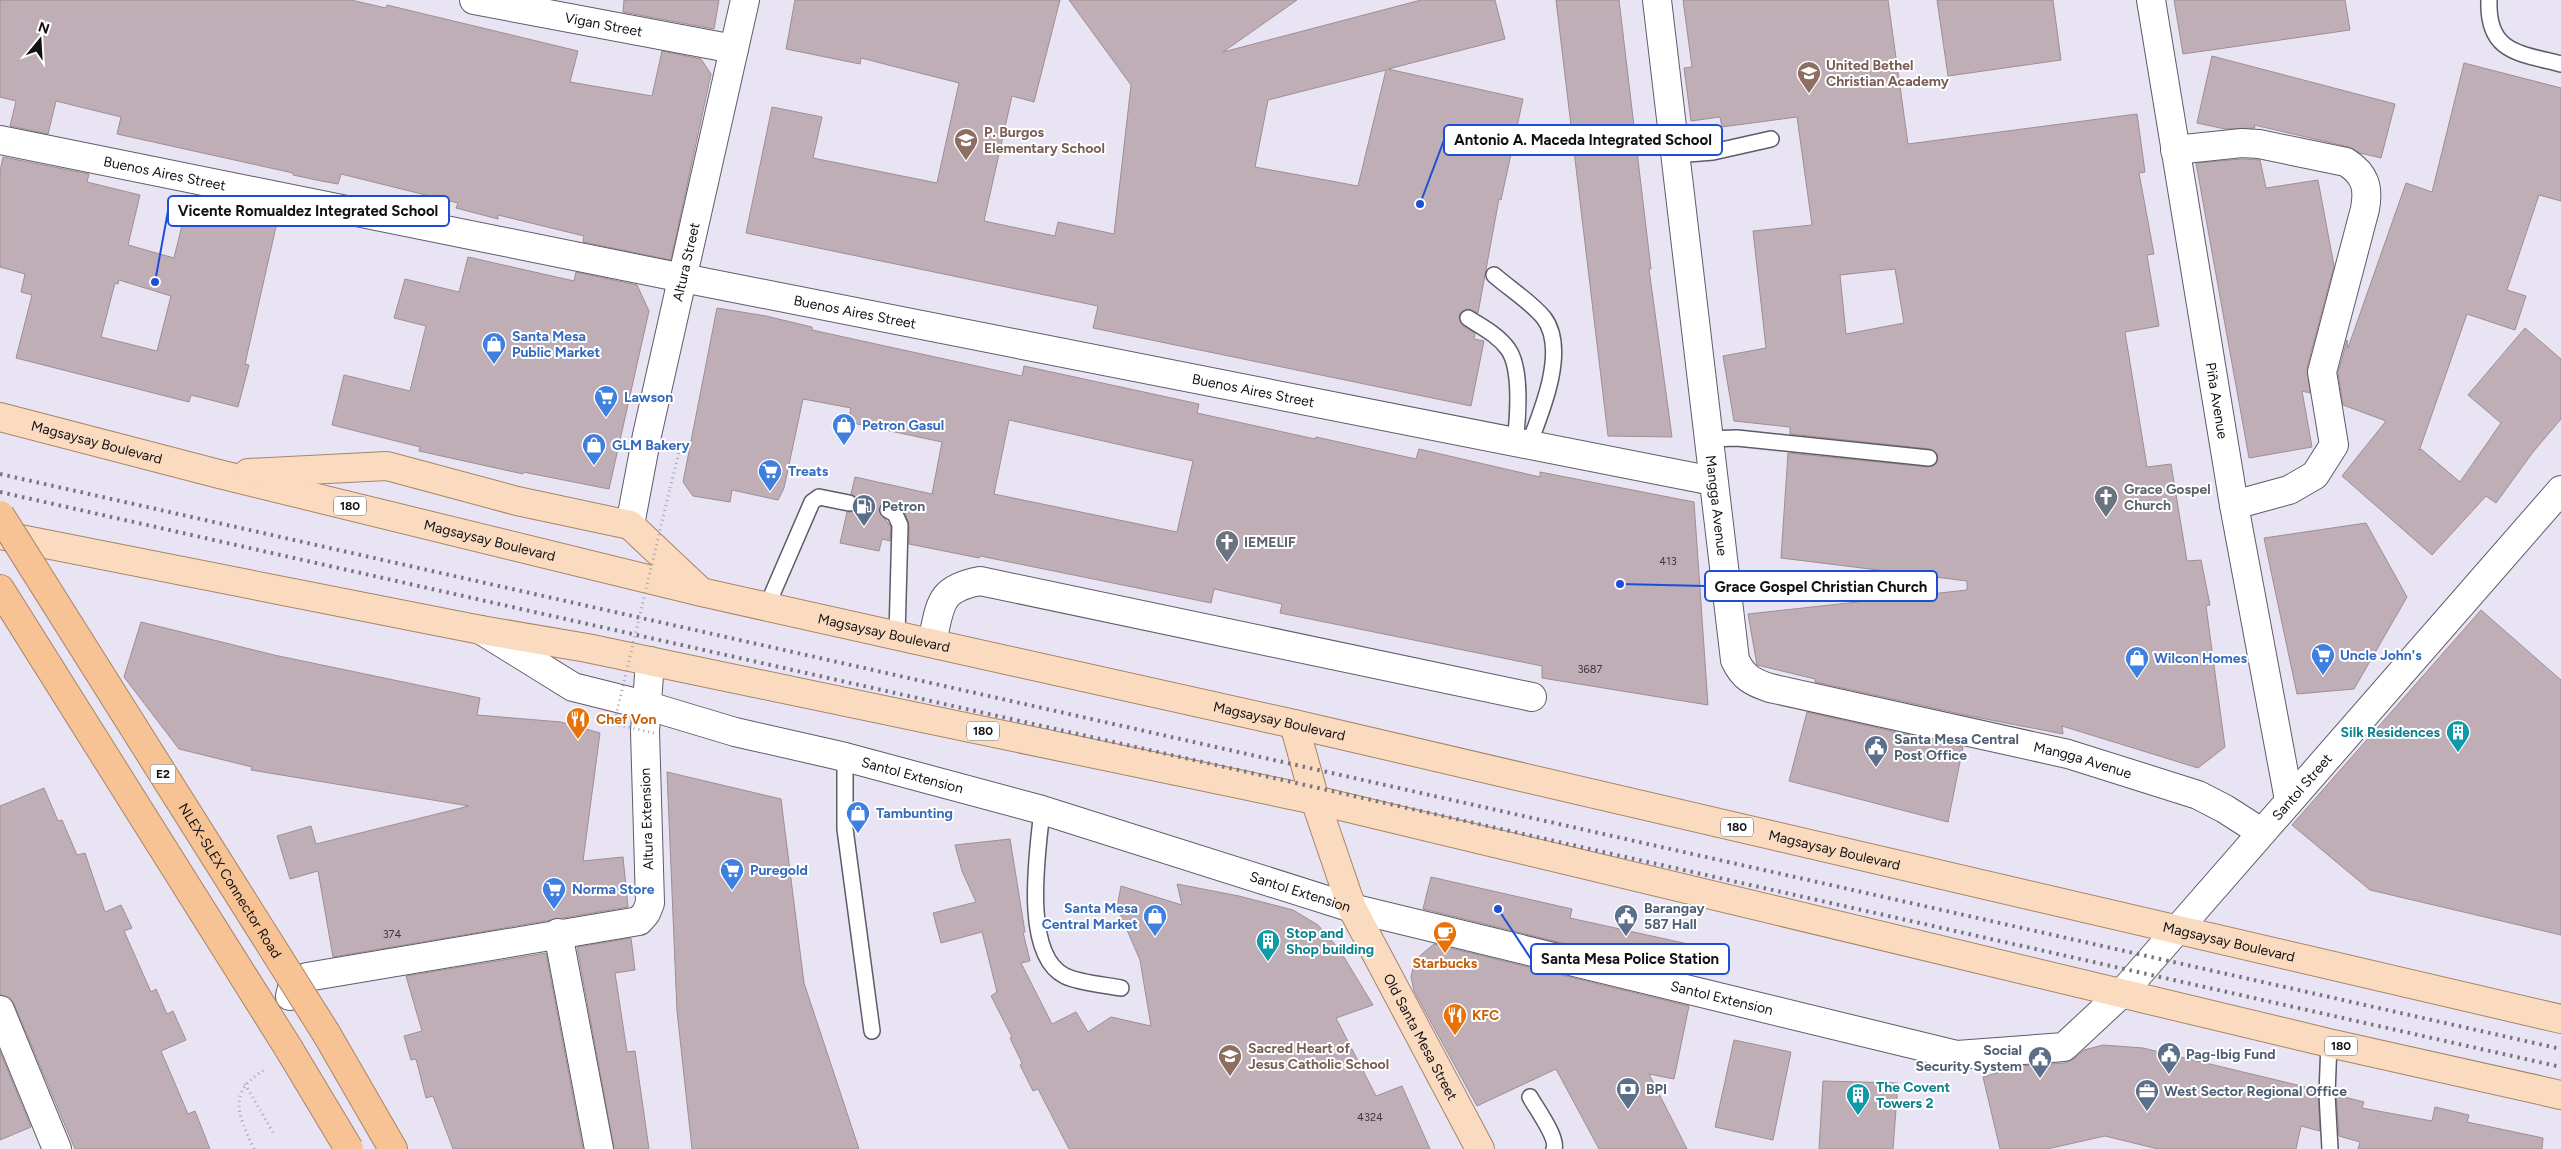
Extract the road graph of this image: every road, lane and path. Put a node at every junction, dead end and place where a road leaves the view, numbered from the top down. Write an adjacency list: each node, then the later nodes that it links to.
1 (474, 0): 6 (street, Vigan Street)
2 (745, 0): 7 (street, Altura Street)
3 (1657, 0): 12 (street, Mangga Avenue)
4 (2151, 0): 11 (street, Piña Avenue)
5 (2489, 0): 8 (lane)
6 (556, 8): 7 (street, Vigan Street)
7 (734, 49): 14 (street, Altura Street)
8 (2561, 64)
9 (1770, 139): 12 (lane)
10 (0, 140): 14 (street, Buenos Aires Street)
11 (2175, 150): 25 (street, Piña Avenue); 25 (street)
12 (1675, 155): 17 (street, Mangga Avenue)
13 (1494, 275): 18 (lane)
14 (684, 278): 18 (street, Buenos Aires Street); 28 (street, Altura Street)
15 (1468, 318): 18 (lane)
16 (0, 417): 21 (main road, Magsaysay Boulevard / 180)
17 (1708, 440): 20 (lane); 22 (street, Mangga Avenue)
18 (1522, 443): 22 (street, Buenos Aires Street)
19 (681, 445): 40 (path, bridge)
20 (1929, 458)
21 (219, 474): 28 (main road); 31 (main road, Magsaysay Boulevard / 180)
22 (1713, 480): 45 (street, Mangga Avenue)
23 (2561, 490): 43 (street, Santol Street)
24 (849, 502): 32 (lane)
25 (2234, 505): 43 (street, Piña Avenue)
26 (888, 510): 34 (lane)
27 (0, 515): 64 (highway, NLEX-SLEX Connector Road / E2, bridge)
28 (630, 526): 31 (main road)
29 (0, 535): 33 (main road, 180)
30 (0, 589): 63 (highway, bridge)
31 (701, 592): 32 (main road, Magsaysay Boulevard / 180)
32 (768, 606): 34 (main road, Magsaysay Boulevard / 180)
33 (481, 630): 36 (main road, 180); 38 (street, Santol Extension)
34 (897, 635): 35 (main road, Magsaysay Boulevard / 180)
35 (932, 642): 37 (street); 39 (main road, Magsaysay Boulevard / 180)
36 (650, 661): 38 (street, Altura Extension); 42 (main road, 180)
37 (1532, 697)
38 (645, 705): 41 (street, Santol Extension); 48 (street, Altura Extension)
39 (1294, 724): 42 (main road, Old Santa Mesa Street); 47 (main road, Magsaysay Boulevard / 180)
40 (654, 734)
41 (845, 757): 44 (street, Santol Extension); 54 (lane)
42 (1315, 800): 46 (main road, Old Santa Mesa Street); 50 (main road, 180)
43 (2290, 800): 45 (street, Santol Street)
44 (1042, 810): 46 (street, Santol Extension); 49 (lane)
45 (2261, 832): 47 (street, Santol Street)
46 (1352, 908): 50 (street, Santol Extension); 66 (main road, Old Santa Mesa Street)
47 (2180, 929): 50 (street, Santol Street); 53 (main road, Magsaysay Boulevard / 180)
48 (558, 933): 51 (street, Altura Extension); 65 (street)
49 (1121, 988)
50 (2122, 993): 55 (main road, 180)
51 (290, 996): 64 (lane)
52 (0, 1010): 61 (street)
53 (2561, 1019)
54 (872, 1031)
55 (2329, 1043): 58 (main road, 180); 68 (lane)
56 (251, 1077): 57 (path)
57 (245, 1084): 60 (path); 62 (path)
58 (2561, 1095)
59 (1530, 1097): 67 (lane)
60 (275, 1136)
61 (57, 1149)
62 (254, 1149)
63 (348, 1149)
64 (392, 1149)
65 (599, 1149)
66 (1480, 1149)
67 (1554, 1149)
68 (2330, 1149)

